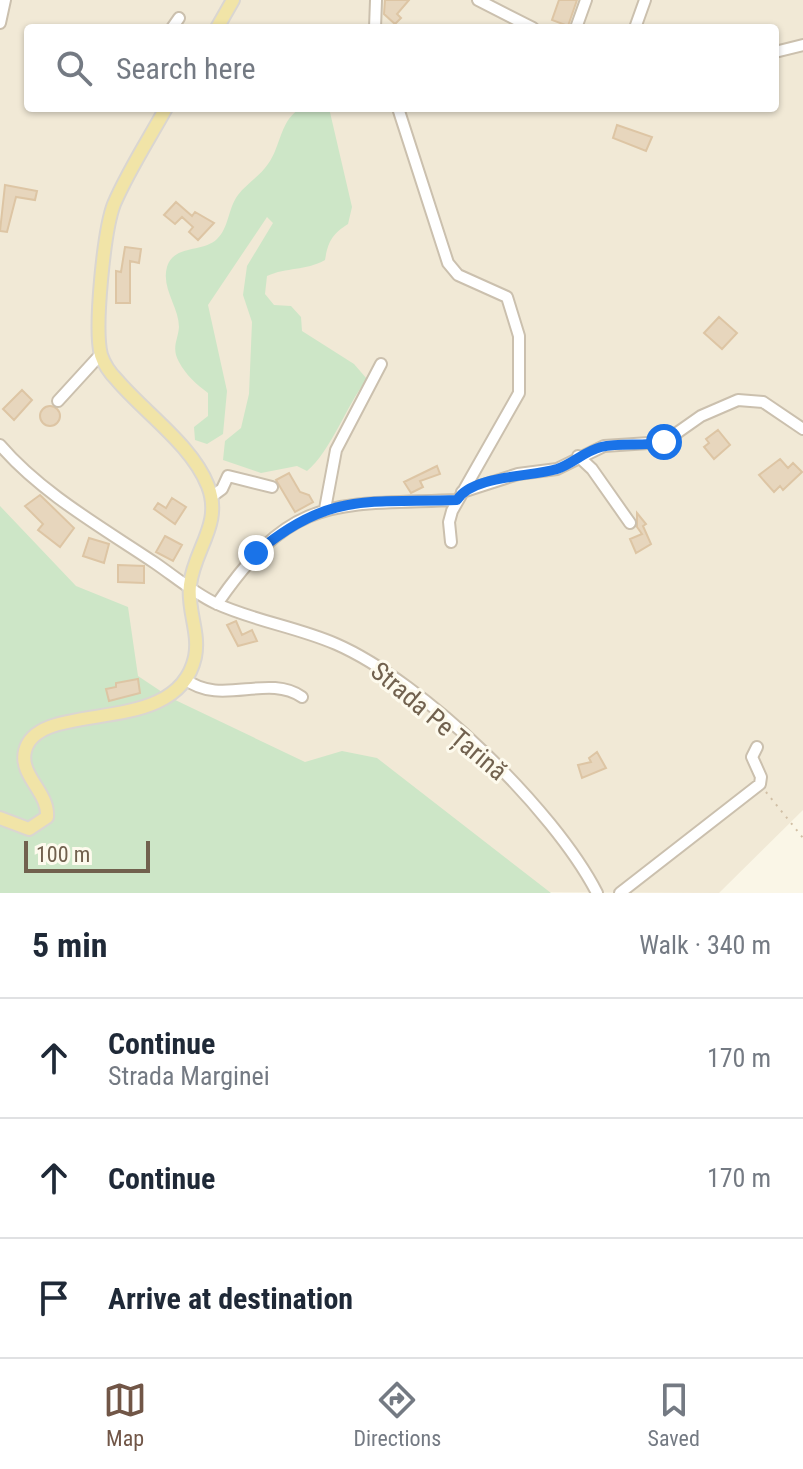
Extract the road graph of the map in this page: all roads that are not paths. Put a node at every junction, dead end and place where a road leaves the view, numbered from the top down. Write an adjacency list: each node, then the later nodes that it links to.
1 (5, 0): 7 (street)
2 (233, 0): 8 (main road)
3 (376, 0): 9 (street)
4 (478, 0): 10 (street)
5 (586, 0): 11 (street)
6 (645, 0): 12 (street)
7 (0, 23)
8 (219, 24)
9 (375, 24)
10 (525, 24)
11 (577, 24)
12 (636, 24)
13 (803, 45): 14 (street)
14 (779, 51)
15 (164, 112): 17 (main road)
16 (399, 112): 25 (street)
17 (101, 354): 19 (street); 26 (main road)
18 (381, 364): 27 (street)
19 (58, 401)
20 (803, 429): 22 (street)
21 (0, 445): 23 (street, Strada Pe Țarină)
22 (578, 456): 25 (street); 28 (street)
23 (6, 460): 30 (street, Strada Pe Țarină)
24 (272, 487): 26 (street)
25 (459, 496): 27 (street); 29 (street)
26 (211, 497): 30 (main road)
27 (325, 509): 31 (street)
28 (630, 523)
29 (451, 542)
30 (189, 586): 31 (street, Strada Pe Țarină); 32 (main road)
31 (217, 604): 36 (street, Strada Pe Țarină)
32 (185, 679): 33 (street); 35 (main road)
33 (302, 697)
34 (757, 747): 37 (street)
35 (0, 818)
36 (597, 893)
37 (620, 893)

